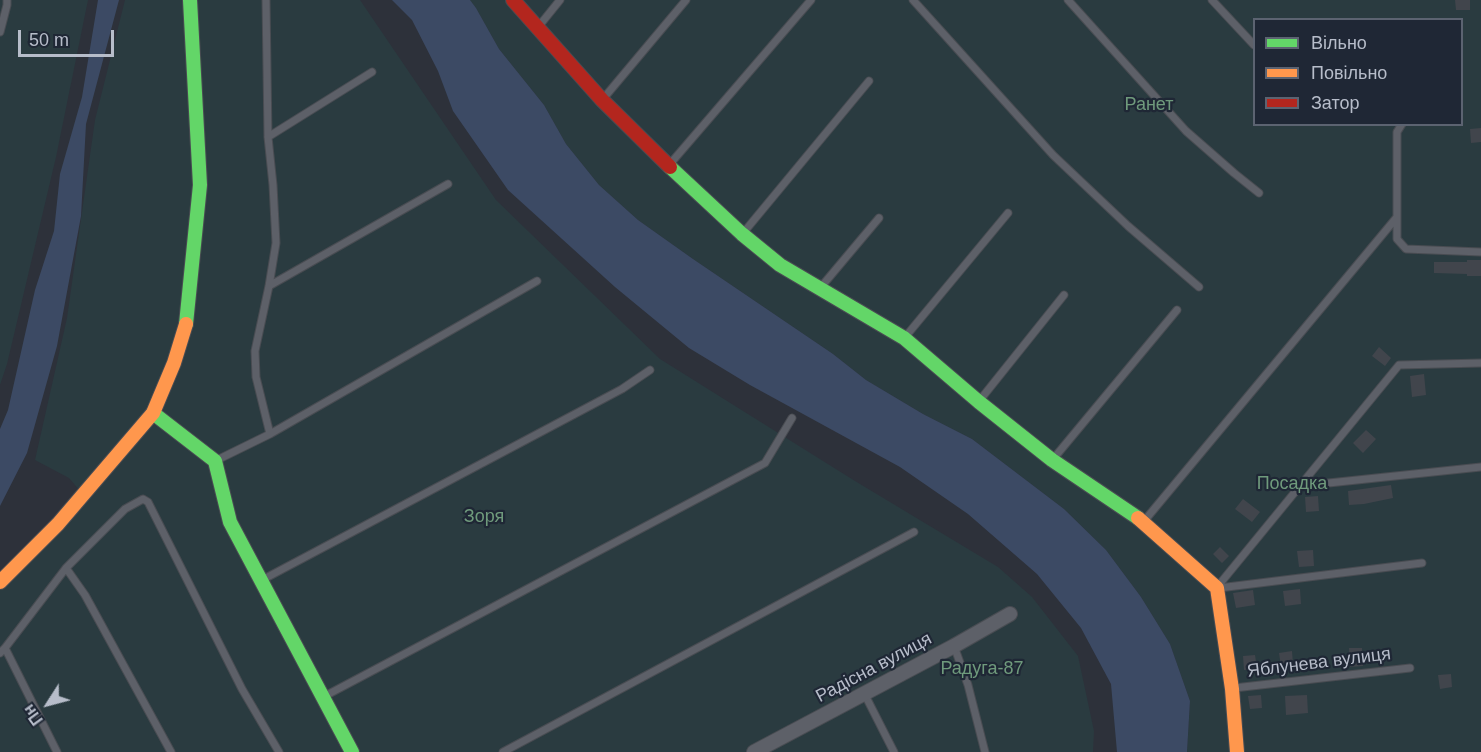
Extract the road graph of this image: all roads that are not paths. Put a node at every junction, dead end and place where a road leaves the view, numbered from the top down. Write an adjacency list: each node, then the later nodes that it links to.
1 (7, 0): 12 (lane)
2 (190, 0): 37 (street)
3 (266, 0): 18 (lane)
4 (513, 0): 11 (street)
5 (560, 0): 11 (lane)
6 (686, 0): 16 (lane)
7 (811, 0): 19 (lane)
8 (913, 0): 29 (lane)
9 (1068, 0): 21 (lane)
10 (1212, 0): 13 (lane)
11 (537, 27): 16 (street)
12 (0, 32)
13 (1253, 44)
14 (372, 72): 18 (lane)
15 (869, 81): 25 (lane)
16 (602, 100): 19 (street)
17 (1401, 126): 23 (lane)
18 (268, 137): 28 (lane)
19 (669, 166): 25 (street)
20 (448, 184): 28 (lane)
21 (1259, 192)
22 (1008, 213): 33 (lane)
23 (1397, 217): 26 (lane); 44 (lane)
24 (879, 218): 30 (lane)
25 (742, 234): 30 (street)
26 (1481, 252)
27 (537, 282): 39 (lane)
28 (269, 286): 39 (lane)
29 (1198, 287)
30 (820, 289): 33 (street)
31 (1064, 295): 36 (lane)
32 (1177, 310): 40 (lane)
33 (904, 338): 36 (street)
34 (1481, 363): 43 (lane)
35 (650, 370): 48 (lane)
36 (979, 402): 40 (street)
37 (153, 413): 41 (street); 49 (street)
38 (792, 418): 57 (lane)
39 (270, 434): 41 (lane)
40 (1052, 460): 44 (street)
41 (215, 461): 48 (street)
42 (1481, 467): 43 (lane)
43 (1300, 486): 50 (lane)
44 (1143, 522): 50 (street)
45 (914, 532): 63 (lane)
46 (1422, 563): 50 (lane)
47 (66, 568): 53 (lane); 60 (lane); 61 (lane)
48 (261, 580): 57 (street)
49 (0, 582)
50 (1217, 588): 55 (street)
51 (1010, 614): 52 (street, Радісна вулиця)
52 (954, 646): 56 (street, Радісна вулиця); 66 (lane)
53 (2, 651): 59 (lane)
54 (1410, 668): 55 (lane, Яблунева вулиця)
55 (1232, 689): 67 (street)
56 (864, 693): 58 (street, Радісна вулиця); 65 (lane)
57 (322, 698): 62 (street)
58 (772, 748): 64 (street, Радісна вулиця)
59 (57, 752)
60 (171, 752)
61 (279, 752)
62 (352, 752)
63 (502, 752)
64 (754, 752)
65 (894, 752)
66 (985, 752)
67 (1236, 752)

